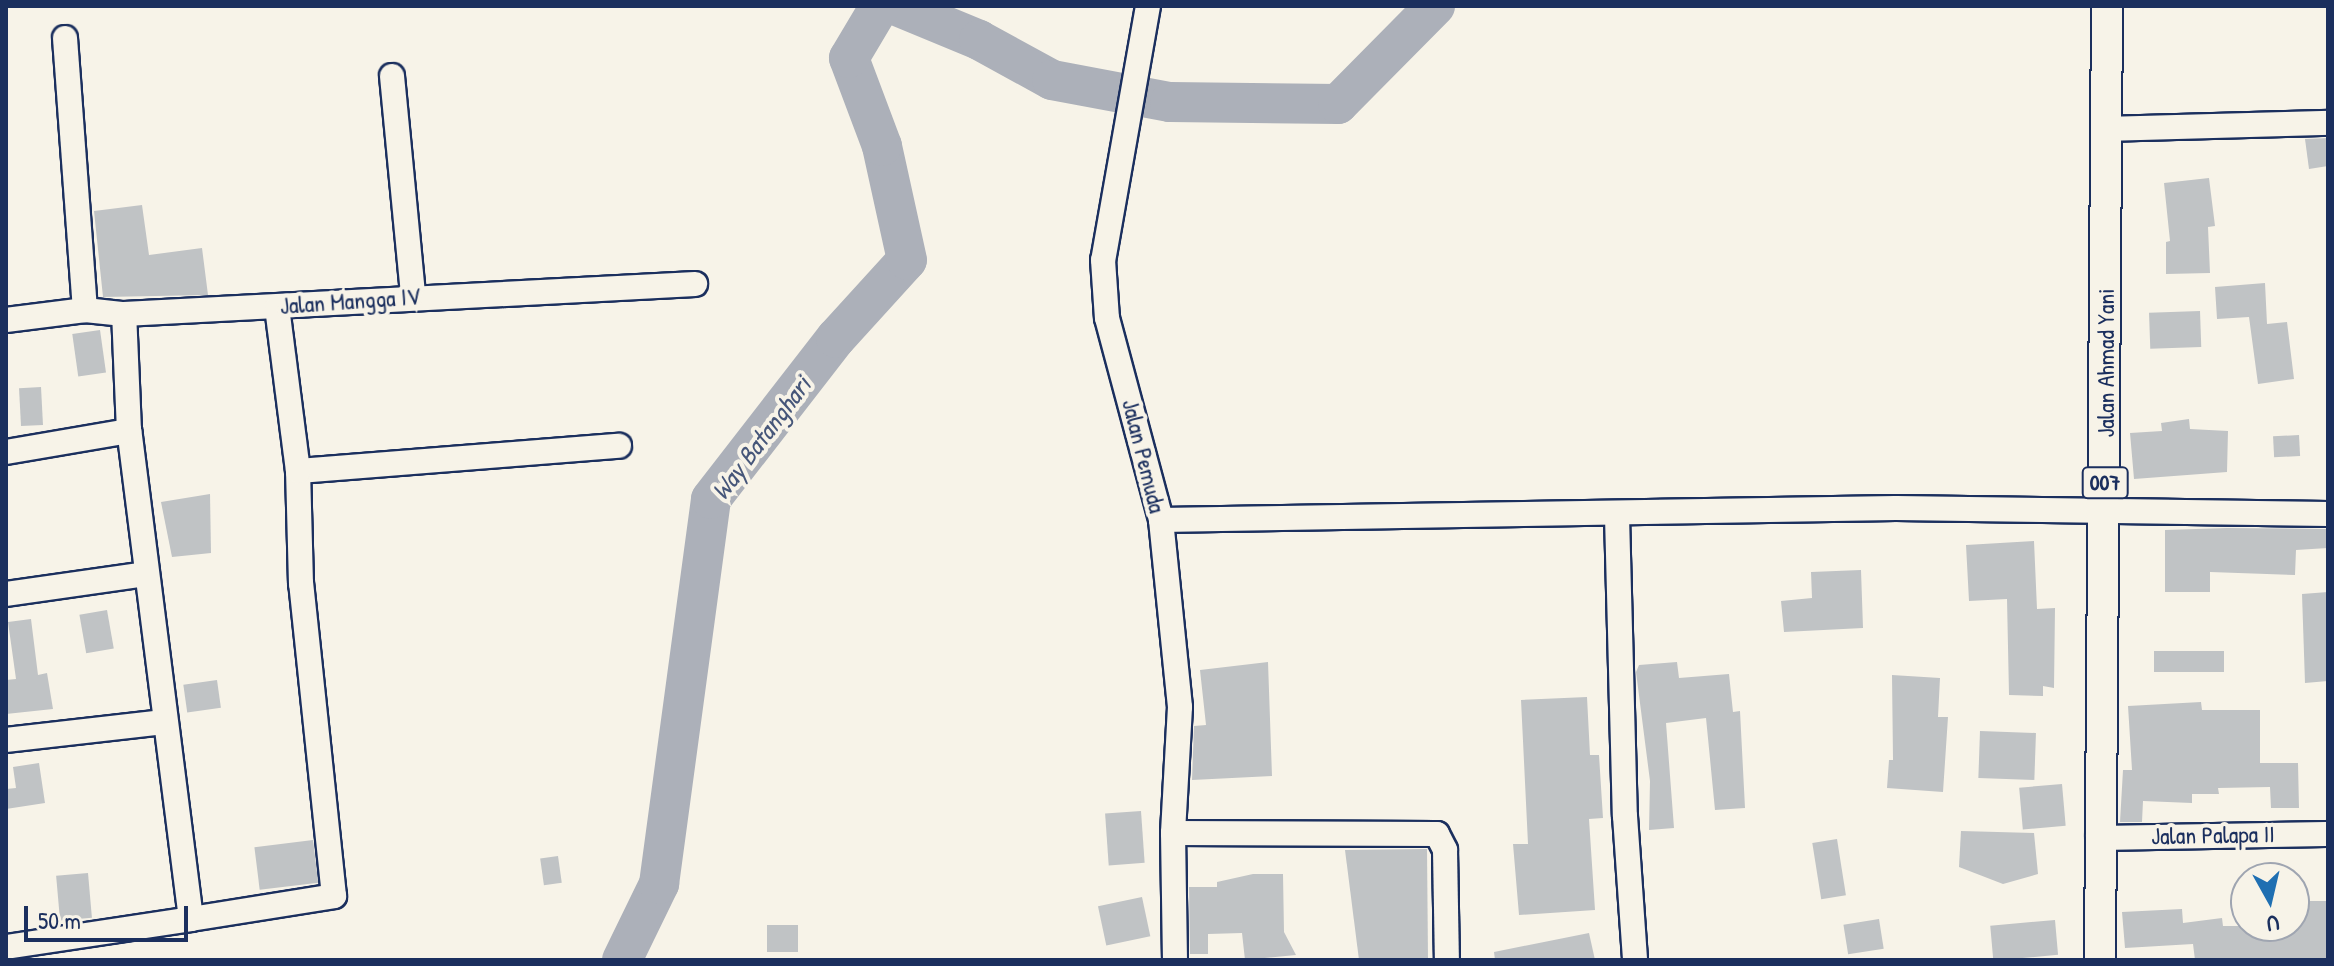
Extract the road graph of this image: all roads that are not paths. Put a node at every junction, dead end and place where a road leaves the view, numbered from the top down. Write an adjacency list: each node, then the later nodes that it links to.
1 (1148, 6): 20 (street, Jalan Pemuda)
2 (2107, 6): 6 (main road, Jalan Ahmad Yani / 007)
3 (65, 38): 10 (street)
4 (392, 76): 8 (street)
5 (2328, 123): 6 (street)
6 (2107, 129): 17 (main road, Jalan Ahmad Yani / 007)
7 (695, 284): 8 (street, Jalan Mangga IV)
8 (413, 295): 9 (street, Jalan Mangga IV)
9 (277, 307): 11 (street, Jalan Mangga IV); 16 (street)
10 (85, 310): 11 (street, Jalan Mangga IV); 12 (street, Jalan Mangga IV)
11 (124, 314): 13 (street)
12 (6, 320)
13 (129, 431): 15 (street); 21 (street)
14 (619, 446): 16 (street)
15 (6, 452)
16 (298, 471): 28 (street)
17 (2105, 511): 18 (street); 19 (street); 27 (main road, Jalan Ahmad Yani / 007)
18 (2328, 514)
19 (1617, 516): 20 (street); 32 (street)
20 (1161, 520): 25 (street, Jalan Pemuda)
21 (146, 574): 22 (street); 23 (street)
22 (6, 594)
23 (163, 722): 24 (street); 28 (street)
24 (6, 740)
25 (1173, 833): 30 (street, Jalan Pemuda); 31 (street)
26 (2328, 834): 27 (street, Jalan Palapa II)
27 (2098, 838): 33 (main road, Jalan Ahmad Yani / 007)
28 (191, 919): 29 (street)
29 (6, 947)
30 (1175, 960)
31 (1447, 960)
32 (1635, 960)
33 (2100, 960)

